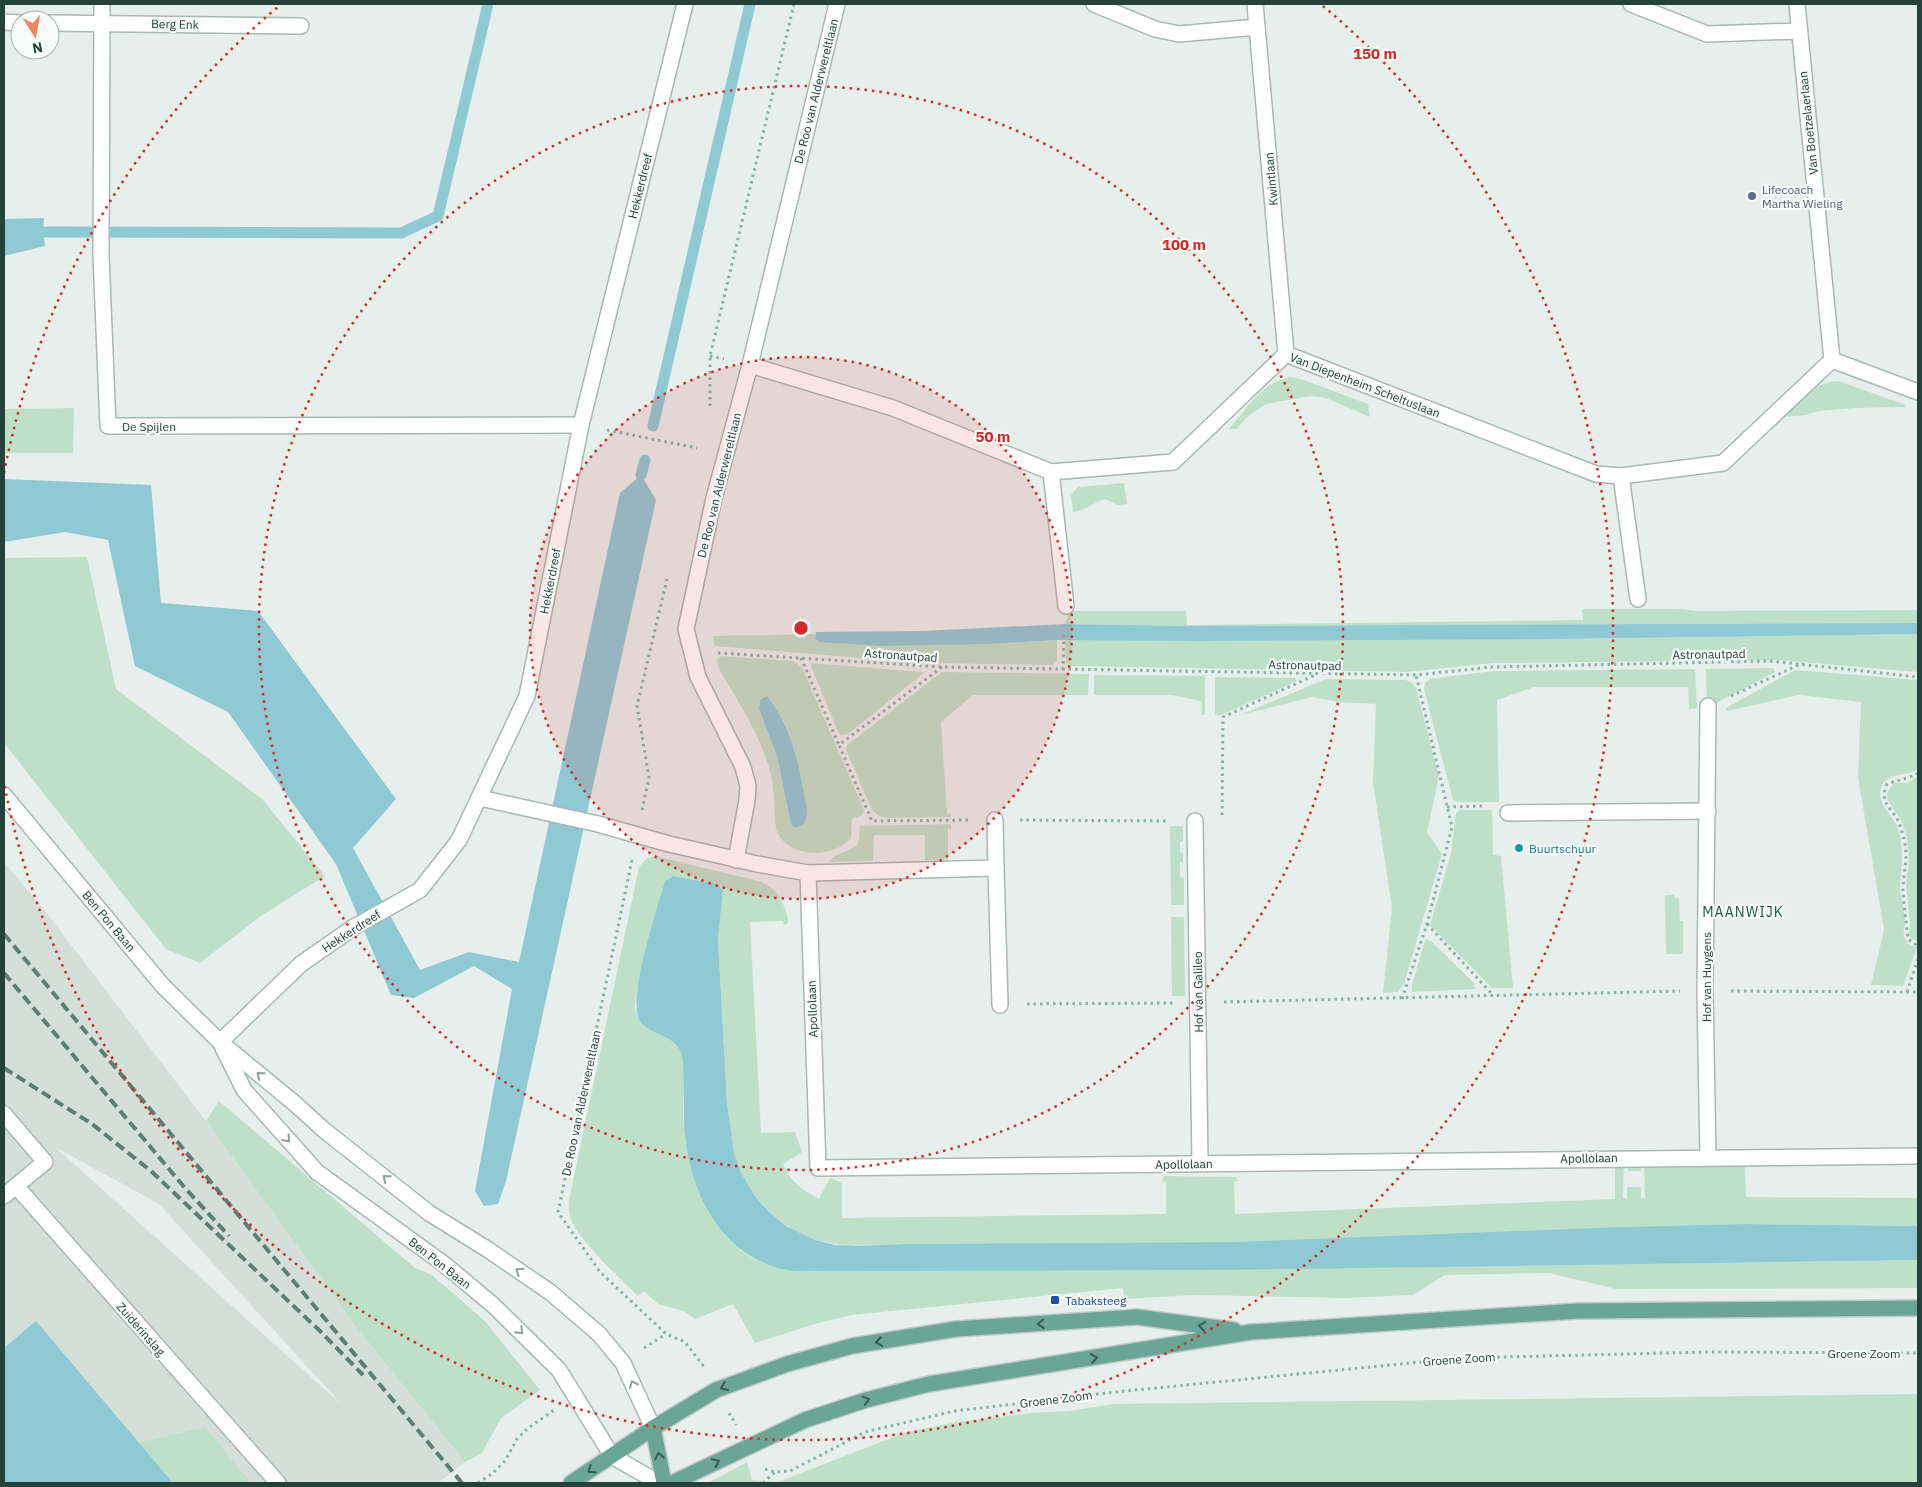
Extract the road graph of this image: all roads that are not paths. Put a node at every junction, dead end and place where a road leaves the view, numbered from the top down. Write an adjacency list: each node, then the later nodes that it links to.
1 (102, 4): 9 (street, De Spijlen)
2 (685, 4): 17 (street, Hekkerdreef)
3 (837, 4): 15 (street, De Roo van Alderwereltlaan)
4 (1094, 4): 11 (street)
5 (1255, 4): 11 (street, Kwintlaan)
6 (1631, 4): 12 (street)
7 (1797, 4): 12 (street, Van Boetzelaerlaan)
8 (60, 23): 9 (street, Berg Enk)
9 (102, 23): 10 (street, Berg Enk); 17 (street, De Spijlen)
10 (301, 26)
11 (1257, 27): 13 (street, Kwintlaan)
12 (1799, 31): 14 (street, Van Boetzelaerlaan)
13 (1286, 354): 18 (street, Van Diepenheim Scheltuslaan); 19 (street, Van Diepenheim Scheltuslaan)
14 (1832, 360): 16 (street); 19 (street, Van Diepenheim Scheltuslaan)
15 (750, 365): 18 (street, Van Diepenheim Scheltuslaan); 29 (street, De Roo van Alderwereltlaan)
16 (1918, 392)
17 (581, 425): 24 (street, Hekkerdreef)
18 (1051, 472): 21 (street)
19 (1621, 476): 20 (street)
20 (1638, 599)
21 (1066, 606)
22 (1708, 706): 25 (street, Hof van Huygens)
23 (4, 795): 33 (street, Ben Pon Baan)
24 (480, 798): 29 (street); 33 (street, Hekkerdreef)
25 (1708, 811): 26 (street); 36 (street, Hof van Huygens)
26 (1508, 813)
27 (995, 820): 30 (street)
28 (1195, 821): 37 (street, Hof van Galileo)
29 (736, 860): 31 (street)
30 (996, 868): 31 (street); 32 (street)
31 (808, 873): 37 (street, Apollolaan)
32 (1000, 1005)
33 (220, 1042): 42 (street, Ben Pon Baan, one-way to 33); 43 (street, Ben Pon Baan, one-way to 43)
34 (4, 1114): 38 (street)
35 (1918, 1156): 36 (street, Apollolaan)
36 (1708, 1157): 37 (street, Apollolaan)
37 (1200, 1164)
38 (16, 1186): 39 (street); 44 (street, Zuiderinslag)
39 (4, 1196)
40 (1918, 1308): 41 (main road)
41 (1251, 1332): 42 (main road, one-way to 42); 48 (main road, one-way to 41)
42 (653, 1428): 43 (main road); 47 (main road, one-way to 42)
43 (612, 1456): 45 (main road, one-way to 45); 46 (street, Ben Pon Baan)
44 (278, 1483)
45 (571, 1483)
46 (659, 1483)
47 (664, 1483)
48 (672, 1483)

